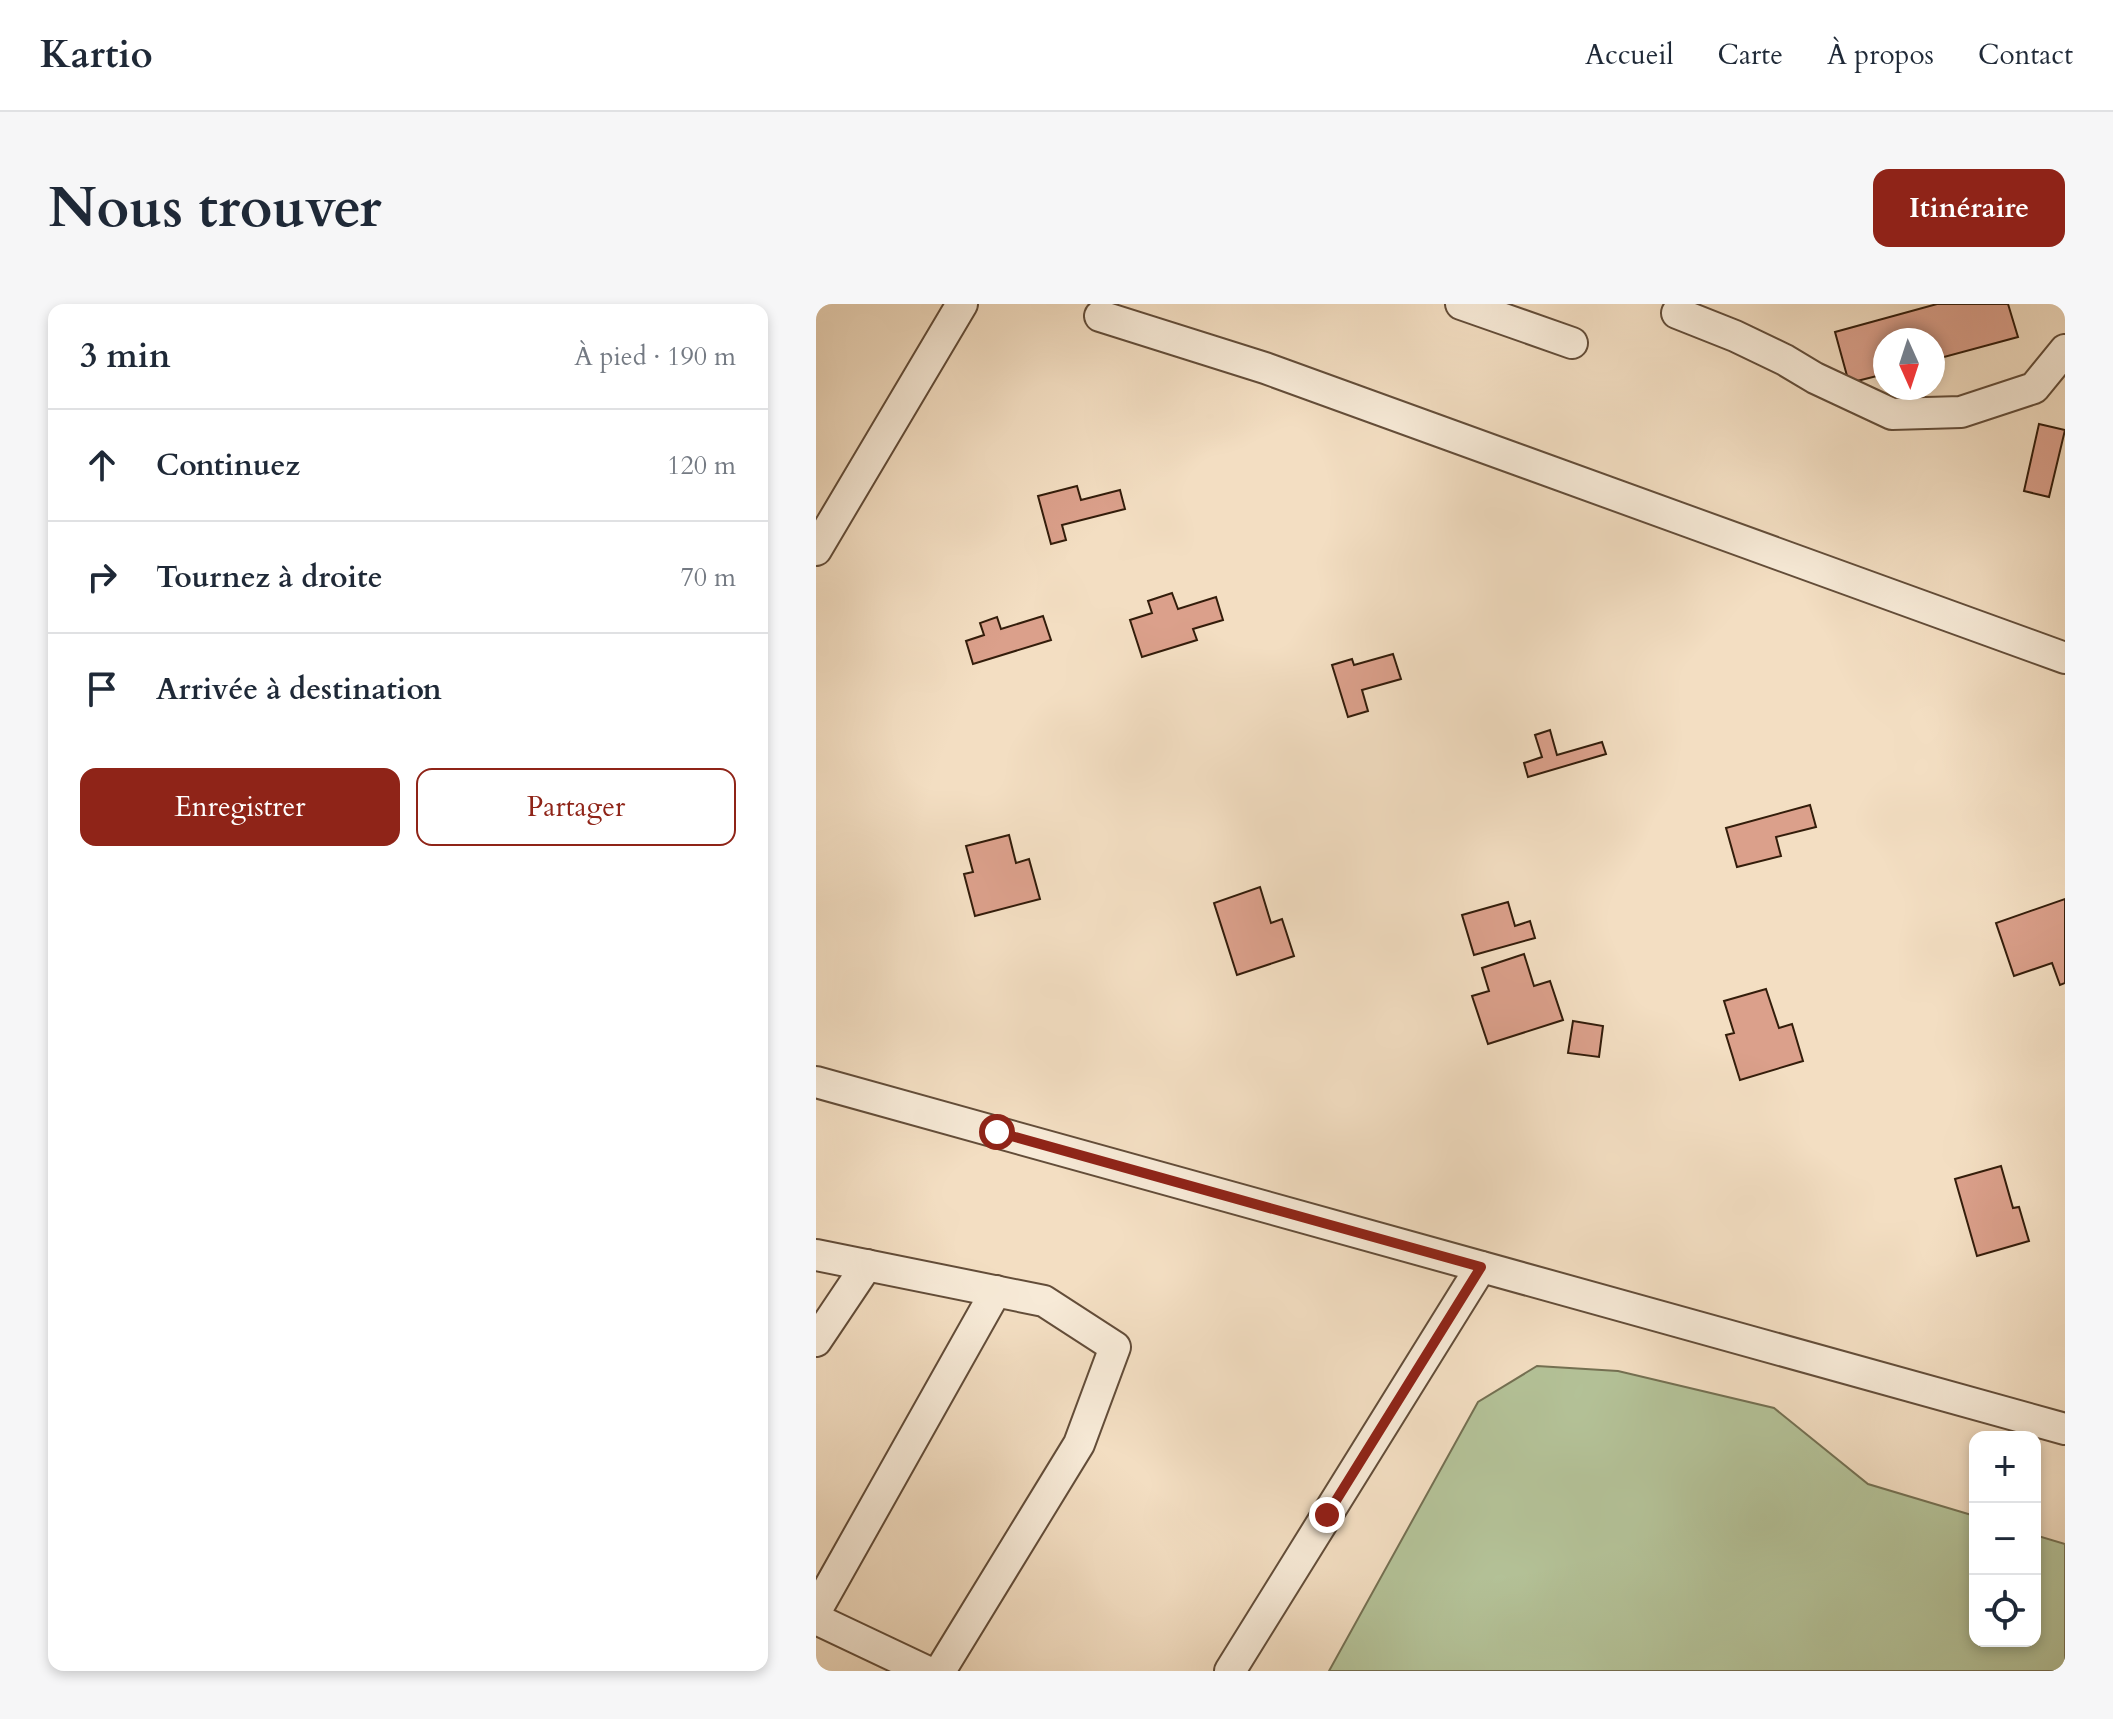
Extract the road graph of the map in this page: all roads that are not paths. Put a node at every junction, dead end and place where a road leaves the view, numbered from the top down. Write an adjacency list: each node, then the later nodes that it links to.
1 (962, 304): 7 (street)
2 (1461, 304): 5 (street)
3 (1677, 313): 6 (street)
4 (1100, 316): 8 (street)
5 (1572, 343)
6 (2065, 350)
7 (816, 550)
8 (2065, 658)
9 (816, 1082): 12 (street)
10 (816, 1255): 11 (street)
11 (867, 1265): 13 (street); 14 (street)
12 (1481, 1267): 15 (street); 20 (street)
13 (996, 1291): 16 (street); 19 (street)
14 (816, 1341)
15 (2065, 1429)
16 (816, 1611)
17 (816, 1619): 18 (street)
18 (926, 1671)
19 (940, 1671)
20 (1230, 1671)

